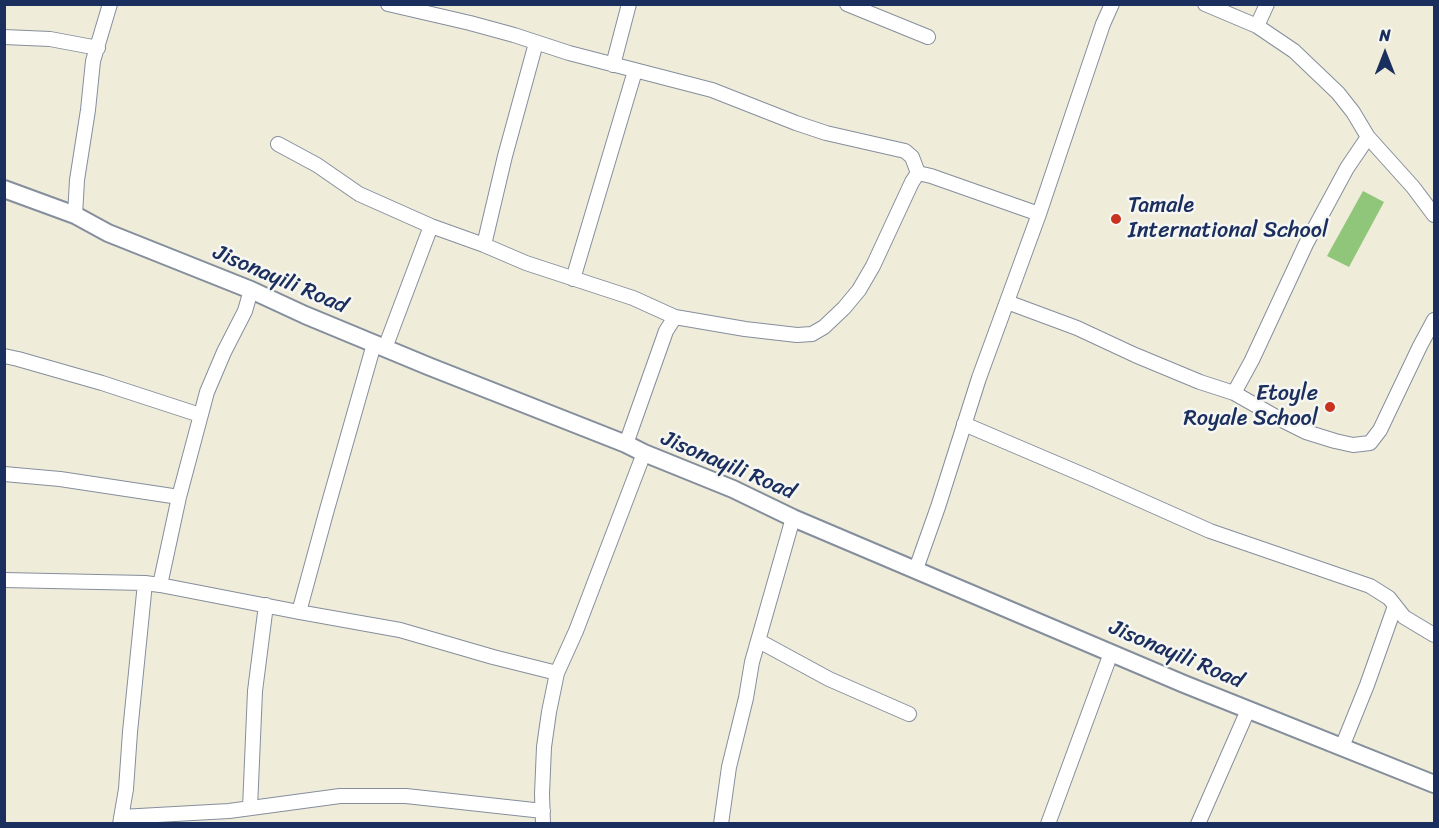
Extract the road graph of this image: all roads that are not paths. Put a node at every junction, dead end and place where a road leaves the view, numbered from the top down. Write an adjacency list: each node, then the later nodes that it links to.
1 (110, 4): 13 (street)
2 (388, 4): 8 (street)
3 (629, 4): 14 (street)
4 (847, 4): 11 (street)
5 (1112, 4): 20 (street)
6 (1205, 4): 9 (street)
7 (1267, 4): 9 (street)
8 (418, 8): 12 (street)
9 (1257, 26): 16 (street)
10 (4, 36): 13 (street)
11 (928, 37)
12 (536, 43): 14 (street); 24 (street)
13 (98, 48): 21 (street)
14 (613, 65): 15 (street)
15 (635, 71): 18 (street); 25 (street)
16 (1368, 137): 22 (street); 32 (street)
17 (278, 144): 23 (street)
18 (918, 173): 20 (street); 28 (street)
19 (4, 189): 21 (street, Jisonayili Road)
20 (1040, 214): 27 (street)
21 (75, 215): 26 (street, Jisonayili Road)
22 (1434, 215)
23 (431, 226): 24 (street); 30 (street)
24 (484, 245): 25 (street)
25 (573, 279): 28 (street)
26 (251, 290): 30 (street, Jisonayili Road); 33 (street)
27 (1007, 302): 32 (street); 34 (street)
28 (675, 317): 35 (street)
29 (1434, 320): 32 (street)
30 (380, 346): 35 (street, Jisonayili Road); 46 (street)
31 (4, 356): 33 (street)
32 (1233, 393)
33 (200, 415): 38 (street)
34 (964, 424): 40 (street); 45 (street)
35 (626, 444): 36 (street, Jisonayili Road)
36 (644, 453): 39 (street, Jisonayili Road); 50 (street)
37 (4, 474): 38 (street)
38 (178, 497): 43 (street)
39 (793, 518): 40 (street, Jisonayili Road); 48 (street)
40 (916, 569): 49 (street, Jisonayili Road)
41 (4, 580): 42 (street)
42 (145, 583): 43 (street); 57 (street)
43 (160, 585): 44 (street)
44 (266, 605): 46 (street); 55 (street)
45 (1395, 606): 47 (street); 53 (street)
46 (299, 612): 50 (street)
47 (1434, 635)
48 (759, 641): 52 (street); 58 (street)
49 (1111, 652): 51 (street, Jisonayili Road); 59 (street)
50 (557, 674): 56 (street)
51 (1248, 710): 53 (street, Jisonayili Road); 60 (street)
52 (909, 714)
53 (1342, 747): 54 (street, Jisonayili Road)
54 (1434, 784)
55 (250, 808): 56 (street); 57 (street)
56 (543, 817)
57 (120, 820)
58 (721, 824)
59 (1048, 824)
60 (1198, 824)

